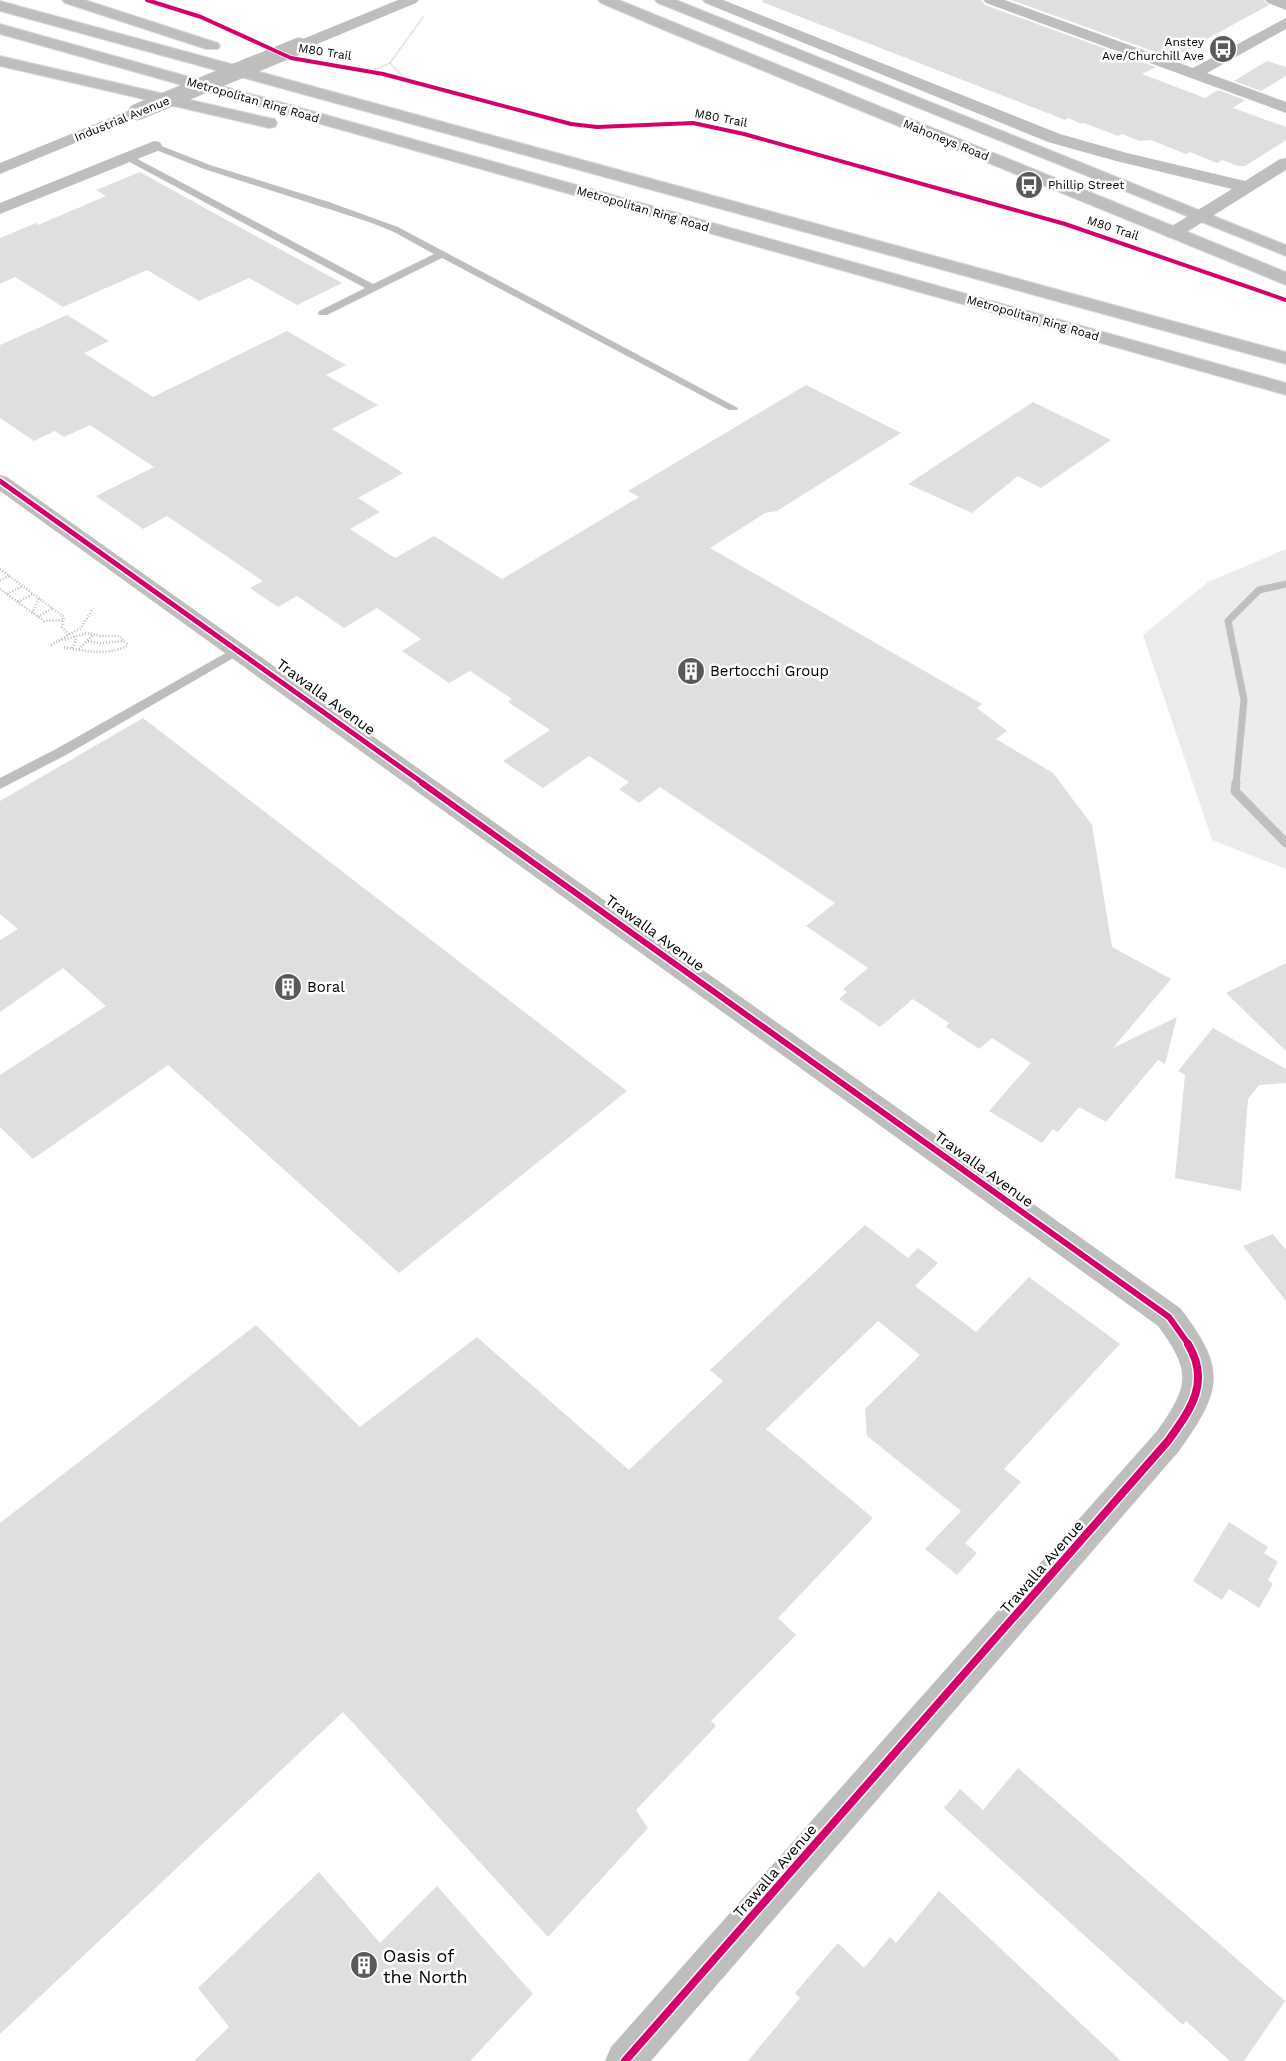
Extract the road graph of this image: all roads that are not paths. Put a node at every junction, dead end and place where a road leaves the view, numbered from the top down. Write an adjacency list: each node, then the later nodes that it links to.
1 (70, 0): 26 (main road)
2 (411, 0): 20 (main road, Industrial Avenue, bridge)
3 (663, 0): 25 (main road, Mahoneys Road)
4 (710, 0): 22 (main road)
5 (991, 0): 13 (main road)
6 (1274, 0): 8 (main road)
7 (610, 1): 28 (main road, Mahoneys Road)
8 (1286, 5)
9 (0, 6): 26 (main road, Metropolitan Ring Road)
10 (1286, 23): 13 (main road)
11 (0, 29): 27 (main road, Metropolitan Ring Road)
12 (0, 61): 15 (main road)
13 (1194, 74): 14 (main road)
14 (1286, 108)
15 (282, 126)
16 (310, 132): 27 (main road)
17 (154, 146): 18 (main road); 30 (lane)
18 (127, 157): 23 (main road); 32 (lane)
19 (1286, 163): 22 (main road)
20 (0, 169)
21 (0, 180): 23 (main road)
22 (1247, 187): 25 (main road)
23 (30, 197): 24 (main road)
24 (0, 209)
25 (1198, 217): 28 (main road); 29 (main road, Mahoneys Road)
26 (782, 222): 34 (main road, Metropolitan Ring Road)
27 (706, 227): 35 (main road, Metropolitan Ring Road)
28 (1172, 233): 31 (main road, Mahoneys Road)
29 (1286, 251)
30 (440, 254): 32 (lane); 36 (lane)
31 (1286, 279)
32 (374, 288): 33 (lane)
33 (323, 314)
34 (1286, 358)
35 (1286, 389)
36 (733, 408)
37 (0, 481): 38 (main road, Trawalla Avenue)
38 (238, 650): 39 (lane); 40 (main road, Trawalla Avenue)
39 (0, 784)
40 (625, 2061)

